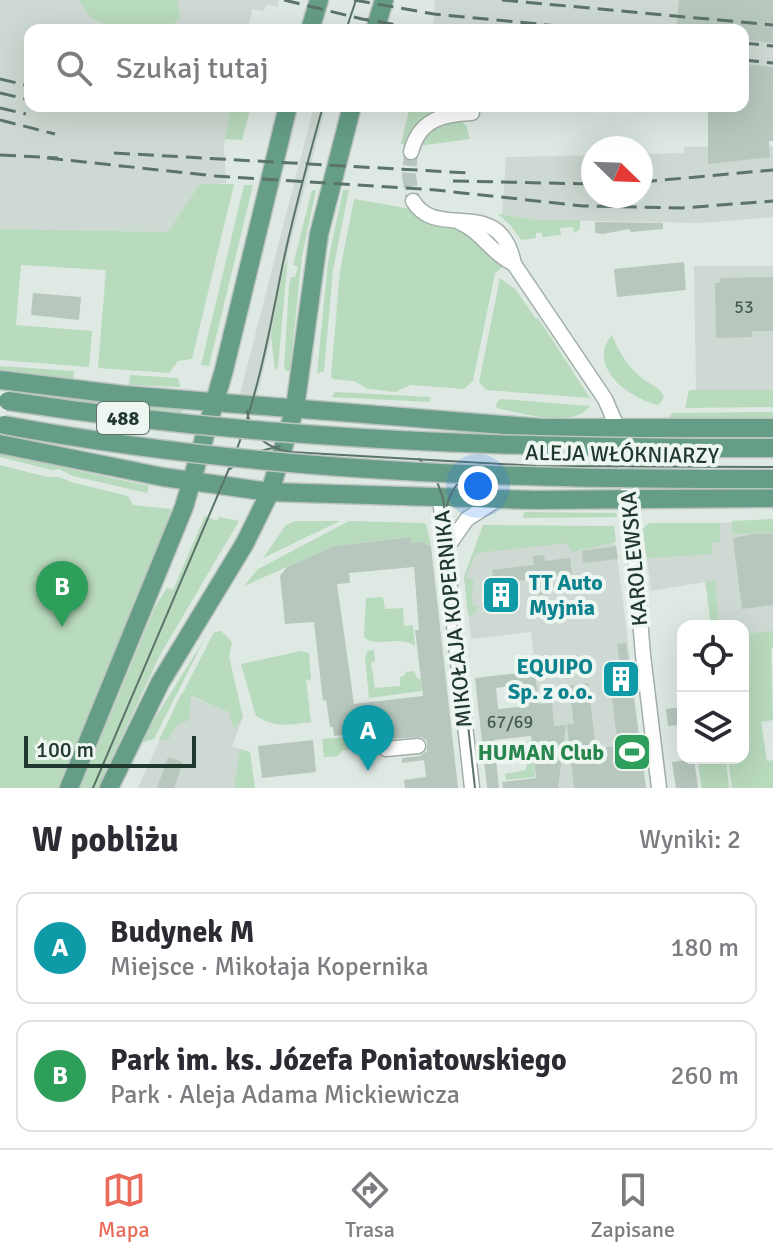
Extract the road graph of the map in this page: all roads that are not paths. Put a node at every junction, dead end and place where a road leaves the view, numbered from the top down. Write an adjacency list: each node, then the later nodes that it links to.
1 (319, 0): 3 (main road)
2 (384, 0): 4 (main road)
3 (312, 24)
4 (377, 24)
5 (287, 112): 12 (main road)
6 (350, 112): 13 (main road)
7 (472, 113): 8 (street)
8 (411, 152)
9 (413, 201): 16 (street, KAROLEWSKA)
10 (0, 380): 12 (main road, ALEJA WŁÓKNIARZY)
11 (4, 400): 18 (main road, ALEJA WŁÓKNIARZY / 488, bridge)
12 (215, 402): 13 (main road, ALEJA WŁÓKNIARZY); 20 (main road)
13 (295, 408): 16 (main road, ALEJA WŁÓKNIARZY); 21 (main road)
14 (2, 425): 19 (main road, ALEJA WŁÓKNIARZY / 488, bridge)
15 (773, 428): 16 (main road, ALEJA WŁÓKNIARZY)
16 (618, 429): 25 (street, KAROLEWSKA)
17 (0, 444): 20 (main road, ALEJA WŁÓKNIARZY)
18 (773, 448)
19 (773, 479)
20 (191, 482): 21 (main road, ALEJA WŁÓKNIARZY); 29 (main road)
21 (270, 492): 22 (main road, ALEJA WŁÓKNIARZY); 30 (main road)
22 (440, 498): 24 (main road, ALEJA WŁÓKNIARZY); 26 (street, MIKOŁAJA KOPERNIKA)
23 (773, 498): 25 (main road, ALEJA WŁÓKNIARZY)
24 (498, 499): 25 (main road, ALEJA WŁÓKNIARZY); 26 (street)
25 (630, 500): 32 (street, KAROLEWSKA)
26 (446, 549): 31 (street, MIKOŁAJA KOPERNIKA)
27 (418, 746): 28 (street)
28 (386, 749)
29 (69, 788)
30 (109, 788)
31 (472, 788)
32 (659, 788)

